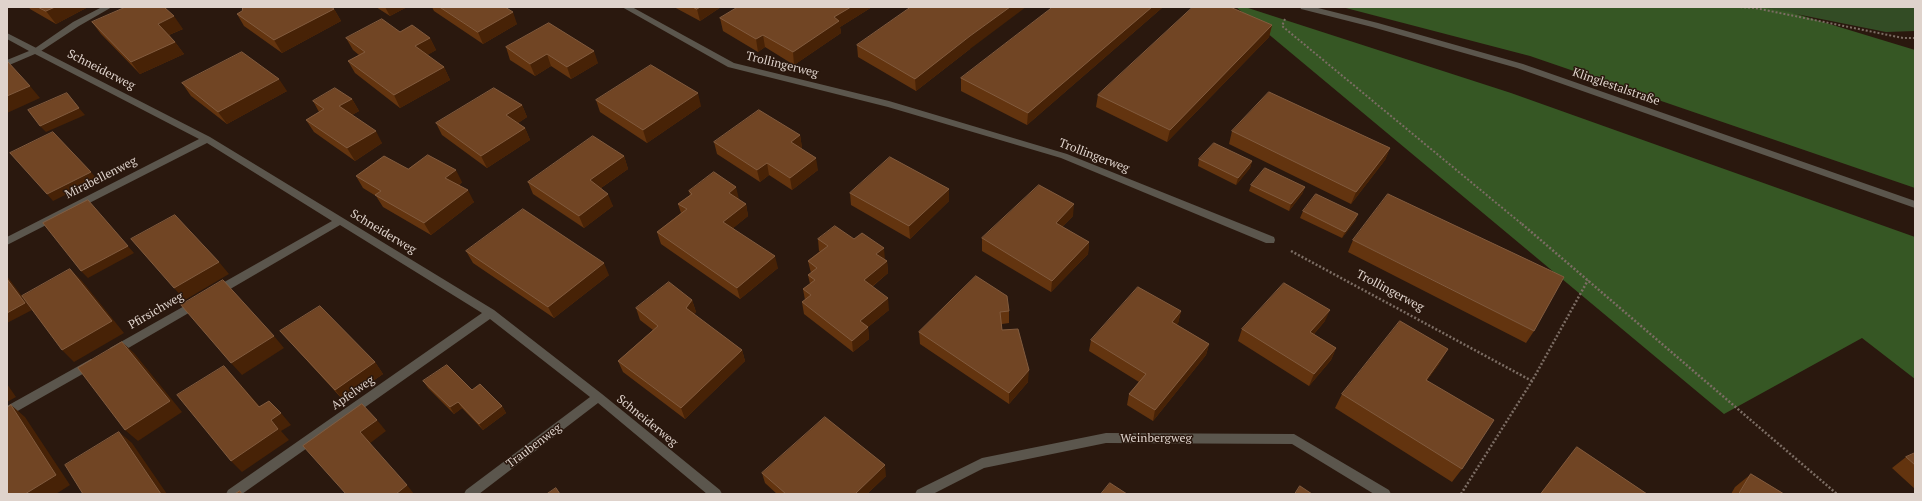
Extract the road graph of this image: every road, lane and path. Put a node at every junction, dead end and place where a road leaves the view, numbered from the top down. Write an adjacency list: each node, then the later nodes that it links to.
1 (108, 7): 8 (street)
2 (626, 7): 13 (street, Trollingerweg)
3 (1304, 7): 11 (street, Klinglestalstraße)
4 (1740, 7): 7 (path)
5 (1282, 26): 15 (path)
6 (7, 36): 8 (street, Schneiderweg)
7 (1915, 38)
8 (34, 51): 9 (street); 10 (street, Schneiderweg)
9 (7, 63)
10 (207, 139): 12 (street, Schneiderweg); 14 (street, Mirabellenweg)
11 (1915, 205)
12 (339, 221): 16 (street, Schneiderweg); 19 (street, Pfirsichweg)
13 (1270, 240): 17 (path, Trollingerweg)
14 (7, 241)
15 (1588, 280): 17 (path); 26 (path)
16 (490, 312): 18 (street, Schneiderweg); 20 (street, Apfelweg)
17 (1532, 381): 25 (path)
18 (598, 397): 21 (street, Traubenweg); 22 (street, Schneiderweg)
19 (7, 412)
20 (232, 494)
21 (470, 494)
22 (716, 494)
23 (921, 494): 24 (street, Weinbergweg)
24 (1385, 494)
25 (1461, 494)
26 (1837, 494)

